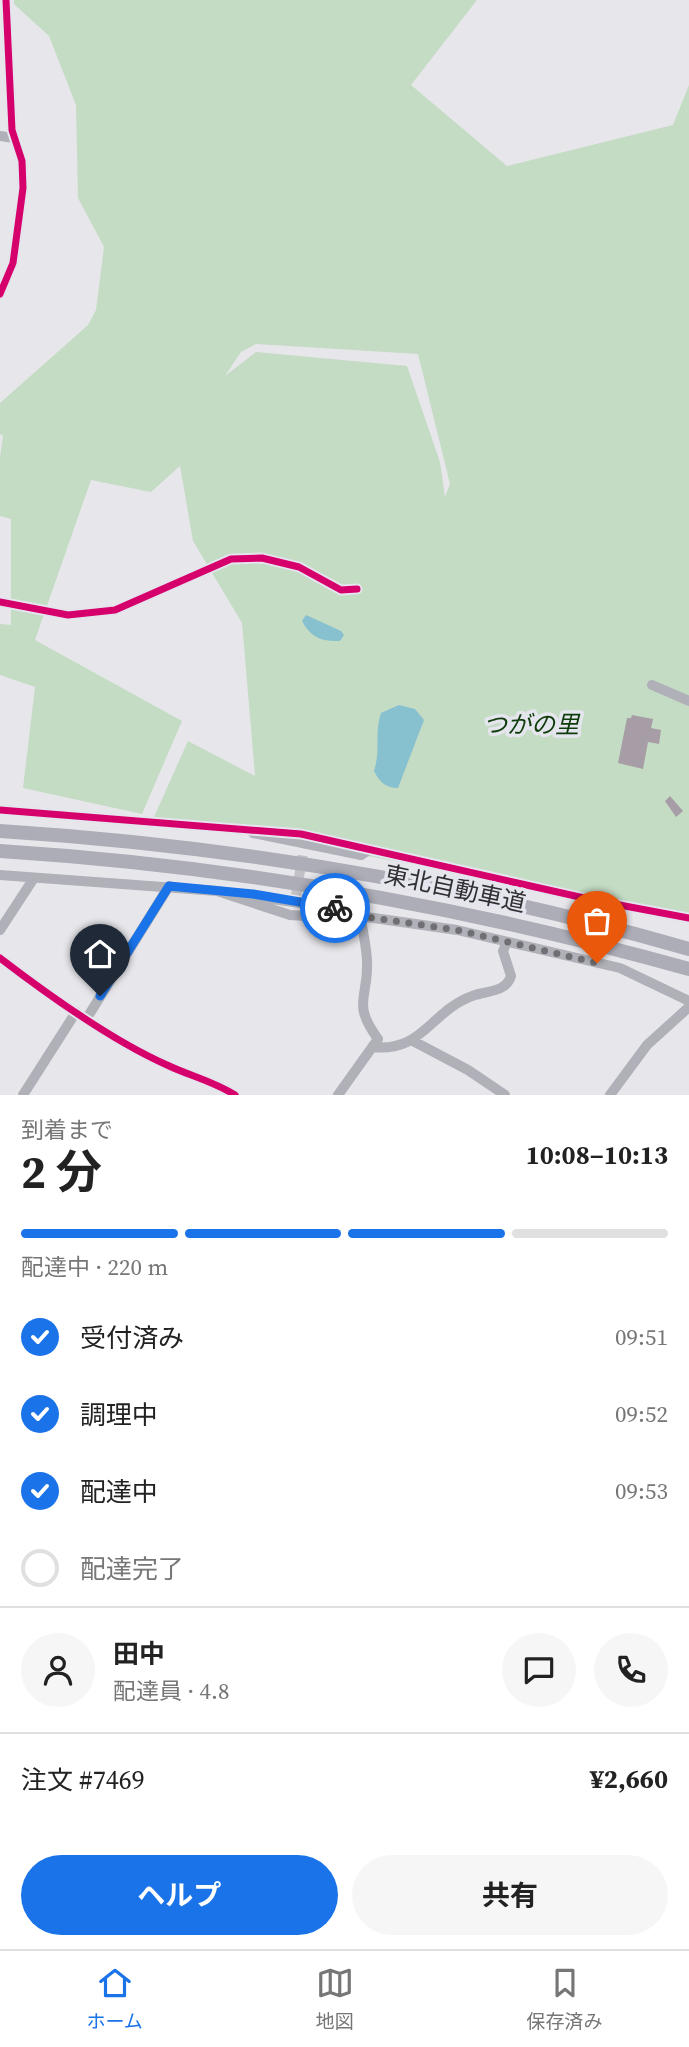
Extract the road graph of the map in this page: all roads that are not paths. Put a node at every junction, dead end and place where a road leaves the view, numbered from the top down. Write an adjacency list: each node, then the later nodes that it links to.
1 (6, 0): 3 (street)
2 (0, 136): 3 (street)
3 (14, 138): 4 (street)
4 (0, 294)
5 (357, 589): 6 (street)
6 (0, 602)
7 (652, 685): 8 (street)
8 (689, 701)
9 (0, 810): 10 (street)
10 (232, 827): 12 (street); 12 (street)
11 (0, 831): 22 (highway, 東北自動車道)
12 (370, 849): 19 (street)
13 (0, 851): 24 (highway, 東北自動車道)
14 (0, 875): 15 (street)
15 (34, 877): 16 (street); 20 (street)
16 (169, 886): 17 (street); 28 (street)
17 (217, 891): 18 (street); 18 (street)
18 (360, 916): 21 (street); 30 (street)
19 (689, 918)
20 (0, 930)
21 (507, 942): 25 (street); 29 (street)
22 (689, 948)
23 (0, 958): 27 (street)
24 (689, 970)
25 (689, 1001)
26 (689, 1007): 31 (street)
27 (76, 1012): 28 (street); 32 (street)
28 (87, 1018): 33 (street)
29 (413, 1041): 30 (street); 35 (street)
30 (372, 1048): 34 (street)
31 (612, 1092): 36 (street)
32 (23, 1095)
33 (235, 1095)
34 (338, 1095)
35 (505, 1095)
36 (624, 1095)

